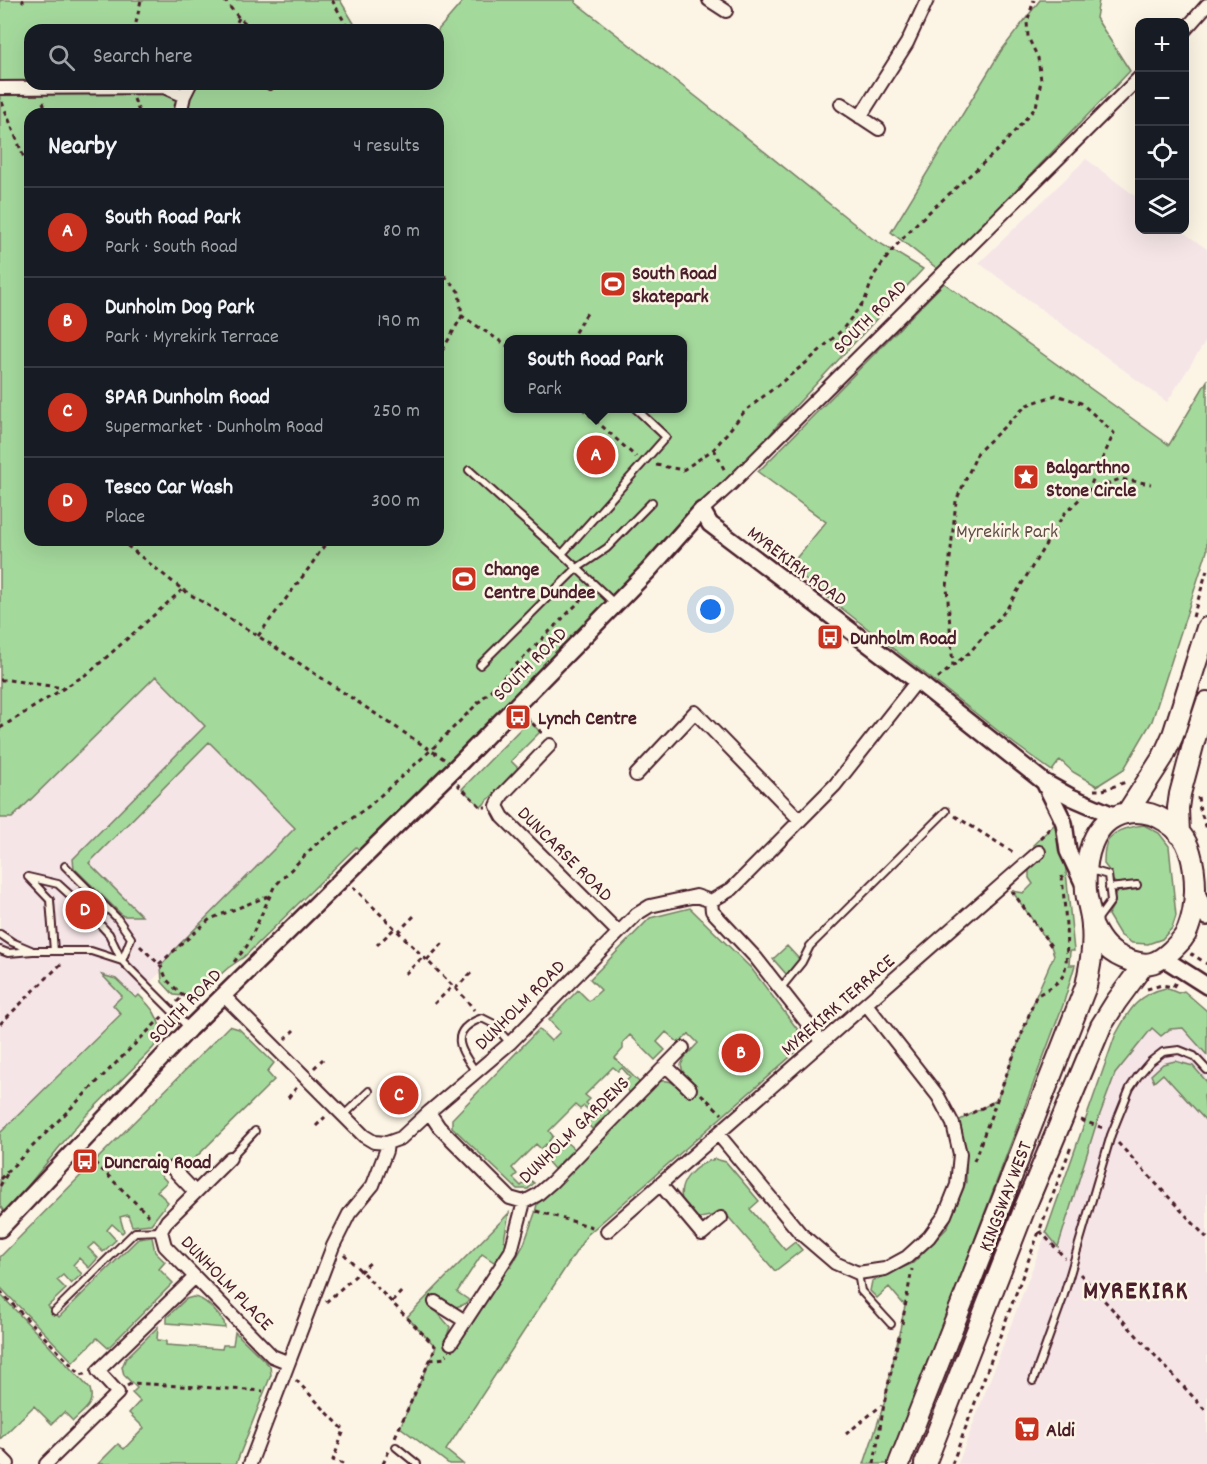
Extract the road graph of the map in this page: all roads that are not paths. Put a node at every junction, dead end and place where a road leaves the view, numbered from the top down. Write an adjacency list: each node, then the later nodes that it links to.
1 (709, 0): 4 (street)
2 (927, 0): 14 (street)
3 (1207, 5): 5 (street)
4 (726, 11)
5 (1189, 26)
6 (1135, 82): 19 (street, SOUTH ROAD)
7 (0, 88): 8 (street)
8 (24, 88)
9 (170, 90): 11 (street)
10 (186, 90): 11 (street)
11 (183, 96): 13 (street)
12 (841, 104): 14 (street)
13 (181, 108)
14 (860, 117): 15 (street)
15 (879, 129)
16 (640, 413): 20 (lane)
17 (469, 470): 20 (lane)
18 (652, 502): 21 (lane)
19 (702, 510): 22 (street, SOUTH ROAD); 25 (street, MYREKIRK ROAD)
20 (562, 555): 21 (lane)
21 (576, 569): 22 (lane); 24 (lane)
22 (615, 605): 56 (street, SOUTH ROAD)
23 (1199, 624): 31 (highway, KINGSWAY WEST)
24 (480, 665)
25 (922, 684): 29 (street, MYREKIRK ROAD); 32 (street)
26 (1207, 702): 33 (highway)
27 (550, 745): 46 (street, DUNCARSE ROAD)
28 (636, 775): 32 (street)
29 (1044, 782): 31 (street, MYREKIRK ROAD); 40 (street, MYREKIRK ROAD)
30 (946, 811): 55 (lane)
31 (1121, 814): 33 (highway); 36 (highway, KINGSWAY WEST)
32 (800, 820): 41 (street)
33 (1179, 834): 38 (highway)
34 (1039, 852): 57 (street, MYREKIRK TERRACE)
35 (65, 866): 52 (lane)
36 (1087, 869): 39 (lane); 40 (highway, KINGSWAY WEST)
37 (1137, 885): 39 (lane)
38 (1194, 885): 43 (street); 51 (highway)
39 (1109, 888): 45 (lane)
40 (1086, 890): 45 (highway, KINGSWAY WEST)
41 (711, 900): 46 (street, DUNHOLM ROAD); 55 (street)
42 (81, 905): 50 (lane)
43 (1207, 917)
44 (97, 921): 52 (lane)
45 (1092, 925): 53 (highway, KINGSWAY WEST); 96 (highway, KINGSWAY WEST)
46 (618, 932): 60 (street, DUNHOLM ROAD)
47 (0, 934): 49 (lane)
48 (0, 950): 49 (lane)
49 (33, 951): 50 (lane)
50 (54, 951): 52 (lane)
51 (1163, 958): 53 (highway); 54 (street)
52 (123, 961): 58 (lane)
53 (1144, 964): 97 (highway, KINGSWAY WEST)
54 (1207, 986)
55 (780, 989): 59 (street)
56 (223, 995): 58 (street, SOUTH ROAD); 68 (street)
57 (866, 1004): 59 (street, MYREKIRK TERRACE); 81 (street)
58 (189, 1029): 78 (street, SOUTH ROAD)
59 (822, 1042): 70 (street, MYREKIRK TERRACE)
60 (510, 1043): 64 (street, DUNHOLM ROAD); 64 (lane)
61 (683, 1048): 62 (street, DUNHOLM GARDENS)
62 (666, 1065): 65 (street); 76 (street, DUNHOLM GARDENS)
63 (1207, 1070): 89 (lane)
64 (477, 1073): 67 (street, DUNHOLM ROAD)
65 (690, 1089)
66 (369, 1090): 68 (lane)
67 (429, 1112): 71 (street, DUNHOLM ROAD); 76 (street, DUNHOLM GARDENS)
68 (344, 1116): 71 (street)
69 (255, 1131): 72 (lane, DUNHOLM PLACE)
70 (718, 1134): 74 (street, MYREKIRK TERRACE); 81 (street)
71 (387, 1143): 88 (street)
72 (230, 1158): 75 (street, DUNHOLM PLACE)
73 (172, 1168): 75 (street)
74 (660, 1185): 77 (street); 80 (street, MYREKIRK TERRACE)
75 (195, 1192): 79 (street, DUNHOLM PLACE)
76 (524, 1202): 85 (street)
77 (721, 1218)
78 (0, 1229)
79 (161, 1231): 82 (street, DUNHOLM PLACE); 84 (lane)
80 (607, 1231)
81 (858, 1273): 86 (lane)
82 (195, 1277): 88 (street, DUNHOLM PLACE); 93 (street)
83 (435, 1302): 85 (street)
84 (56, 1311)
85 (465, 1321): 87 (street)
86 (891, 1324)
87 (451, 1342)
88 (287, 1362): 94 (street)
89 (1034, 1381)
90 (396, 1448): 95 (lane)
91 (0, 1456): 92 (street)
92 (8, 1464)
93 (46, 1464)
94 (250, 1464)
95 (417, 1464)
96 (899, 1464)
97 (924, 1464)

